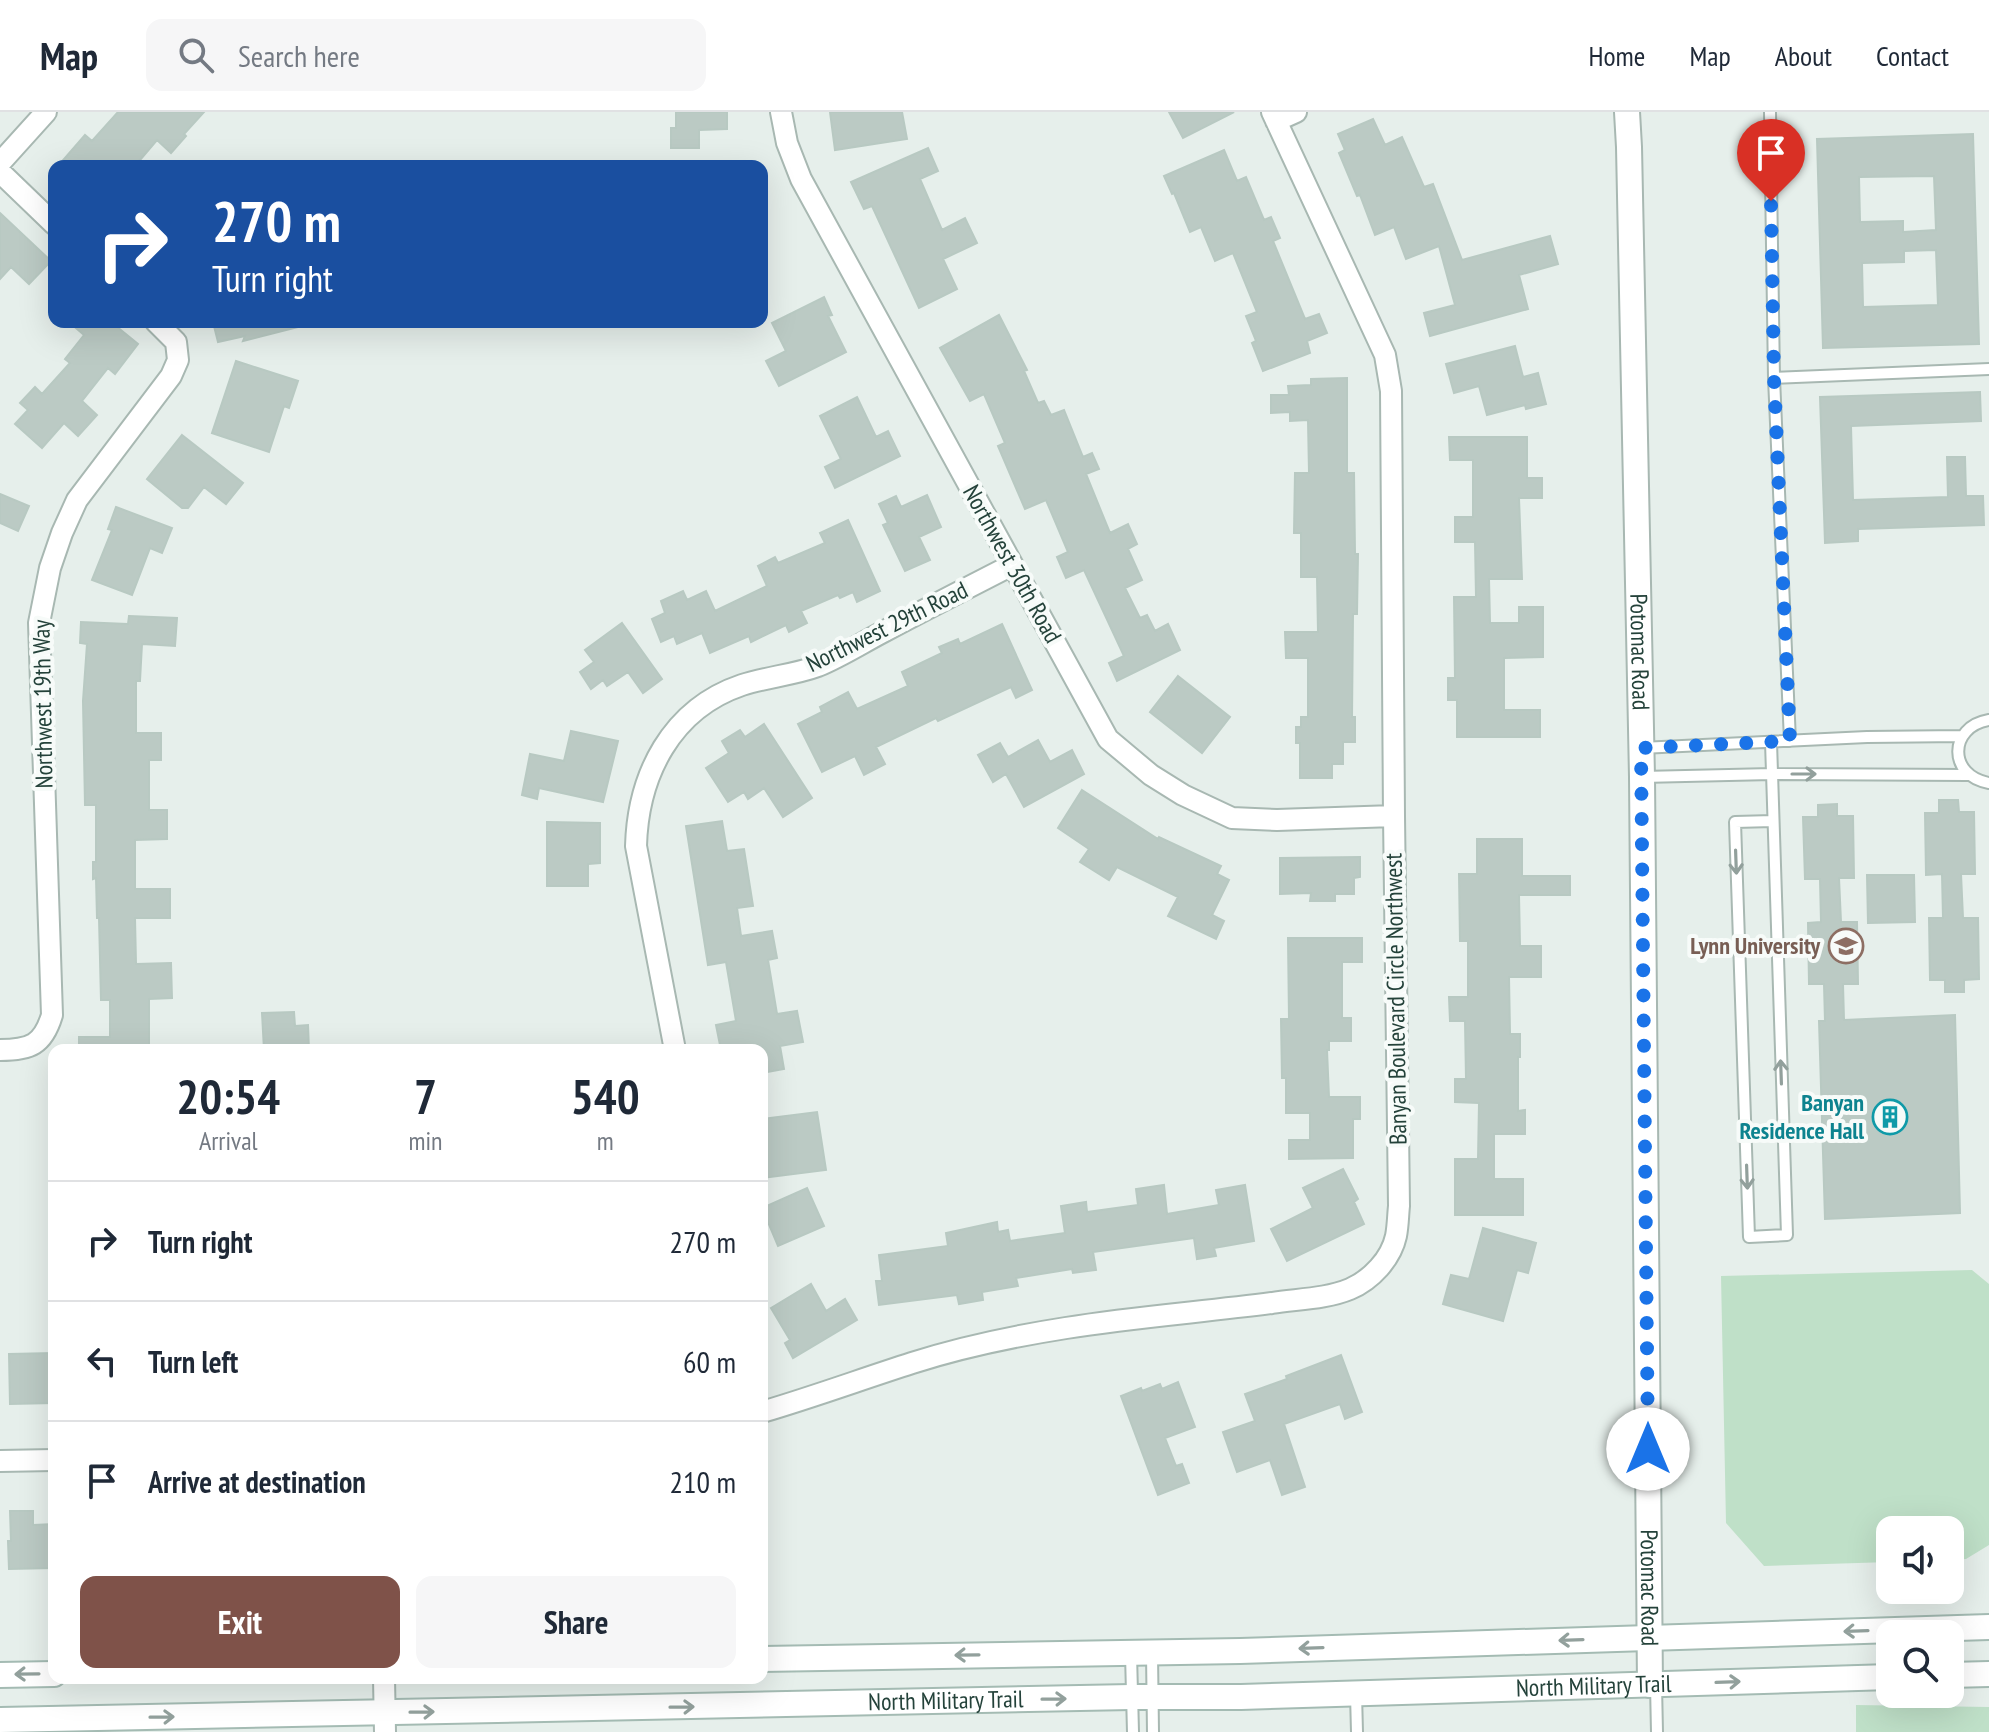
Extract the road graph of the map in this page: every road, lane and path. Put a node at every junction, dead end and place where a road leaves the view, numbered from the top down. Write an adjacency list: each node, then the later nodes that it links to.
1 (46, 112): 9 (street)
2 (781, 112): 15 (street, Northwest 30th Road)
3 (1296, 112): 7 (street)
4 (1627, 112): 8 (main road, Potomac Road)
5 (1634, 112): 8 (main road, Potomac Road)
6 (1770, 112): 14 (lane)
7 (1274, 117): 25 (street, Banyan Boulevard Circle Northwest)
8 (1629, 147): 20 (main road, Potomac Road)
9 (0, 163)
10 (0, 172): 11 (street)
11 (48, 218)
12 (162, 328): 28 (street, Northwest 19th Way)
13 (1989, 369): 14 (lane)
14 (1774, 378): 18 (lane)
15 (1012, 565): 25 (street, Northwest 30th Road); 27 (street, Northwest 29th Road)
16 (1989, 720): 17 (lane)
17 (1962, 736): 18 (lane); 22 (lane)
18 (1790, 741): 19 (lane)
19 (1771, 742): 20 (lane); 21 (lane)
20 (1641, 748): 23 (main road, Potomac Road)
21 (1772, 774): 22 (lane, one-way to 22); 23 (lane); 26 (lane)
22 (1968, 775): 24 (lane)
23 (1642, 777): 33 (main road, Potomac Road)
24 (1989, 783)
25 (1394, 816): 29 (street, Banyan Boulevard Circle Northwest)
26 (1773, 821): 26 (lane, one-way to 26)
27 (674, 1044)
28 (0, 1050)
29 (768, 1410)
30 (48, 1460): 31 (street)
31 (0, 1461)
32 (1989, 1627): 33 (main road, North Military Trail, one-way to 33)
33 (1649, 1638): 34 (main road, North Military Trail, one-way to 34); 42 (main road, Potomac Road)
34 (1142, 1652): 35 (main road, North Military Trail, one-way to 35); 44 (lane); 44 (lane)
35 (768, 1659)
36 (48, 1674): 38 (main road, one-way to 38)
37 (1989, 1674): 39 (main road)
38 (0, 1675)
39 (1964, 1675)
40 (1876, 1677): 42 (main road, North Military Trail, one-way to 40)
41 (384, 1684): 46 (street)
42 (1653, 1685): 43 (main road, North Military Trail); 50 (lane)
43 (1356, 1694): 44 (main road, North Military Trail); 49 (lane)
44 (1142, 1697): 46 (main road, North Military Trail, one-way to 44); 47 (lane); 48 (lane)
45 (0, 1720): 46 (main road, North Military Trail, one-way to 46)
46 (385, 1722)
47 (1133, 1732)
48 (1153, 1732)
49 (1357, 1732)
50 (1657, 1732)

